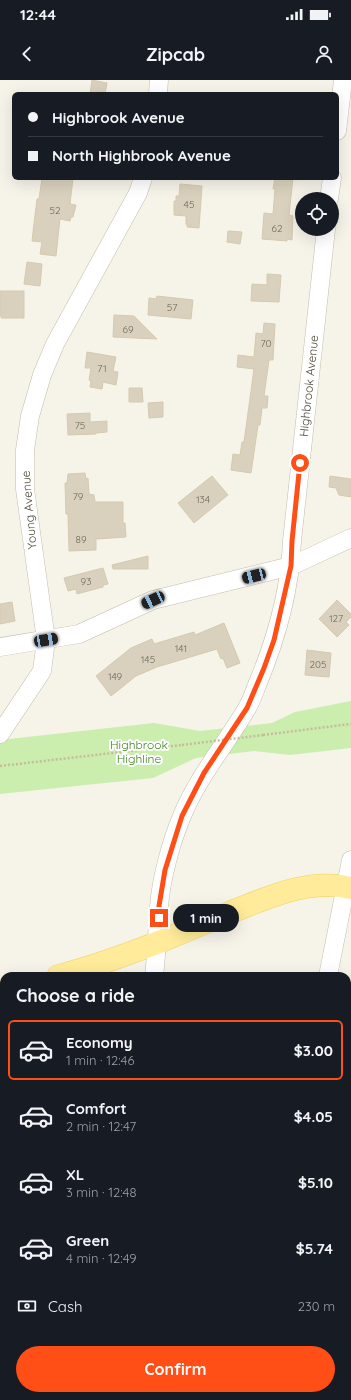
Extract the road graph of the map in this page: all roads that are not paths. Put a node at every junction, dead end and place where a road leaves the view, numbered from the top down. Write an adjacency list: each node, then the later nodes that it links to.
1 (159, 80): 3 (street)
2 (343, 80): 4 (street)
3 (158, 92)
4 (339, 114)
5 (142, 180): 11 (street, Young Avenue)
6 (332, 180): 7 (street)
7 (331, 192)
8 (325, 236): 10 (street, Highbrook Avenue)
9 (351, 538): 10 (street)
10 (291, 566): 11 (street); 16 (street, Highbrook Avenue)
11 (46, 640): 12 (street); 13 (street, Young Avenue)
12 (0, 647)
13 (0, 734)
14 (351, 860): 15 (street)
15 (348, 887): 16 (main road); 19 (street)
16 (158, 942): 17 (main road); 18 (street, Highbrook Avenue)
17 (71, 972)
18 (154, 972)
19 (329, 972)

